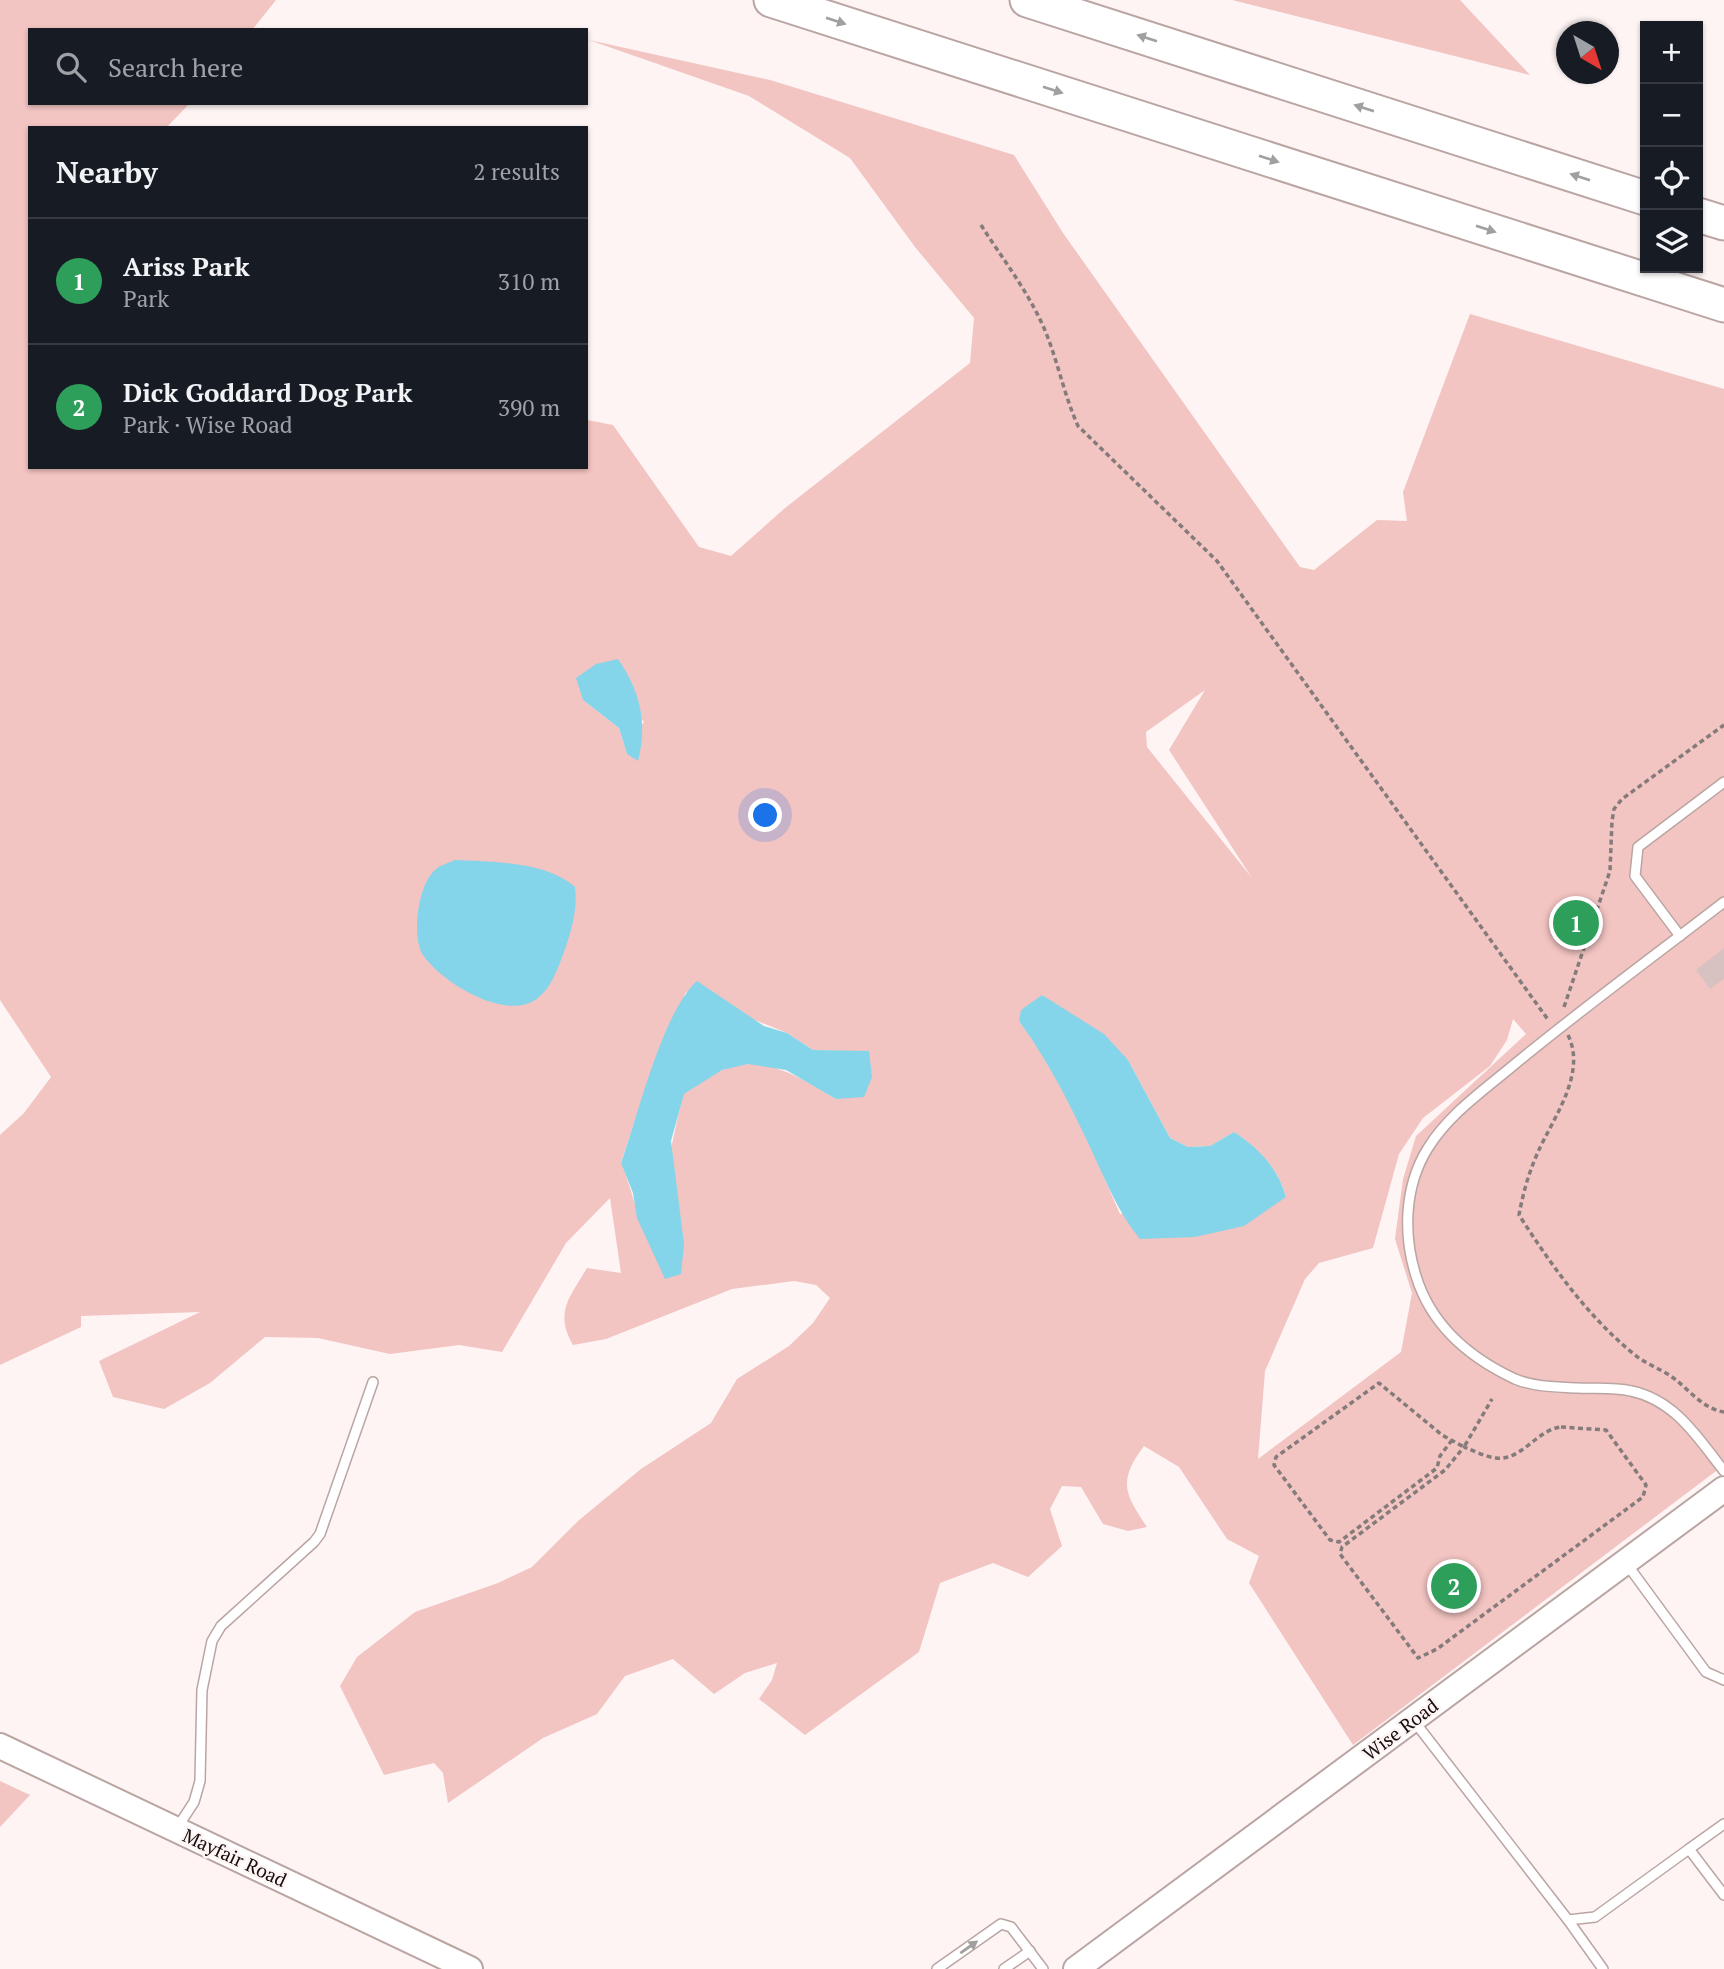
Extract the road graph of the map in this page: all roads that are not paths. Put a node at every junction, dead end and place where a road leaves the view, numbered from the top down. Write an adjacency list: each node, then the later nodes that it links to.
1 (771, 0): 6 (highway, one-way to 6)
2 (1027, 0): 3 (highway, one-way to 2)
3 (1640, 196)
4 (1703, 217): 5 (highway)
5 (1724, 223)
6 (1724, 305)
7 (1724, 782): 9 (lane)
8 (1724, 902): 9 (lane)
9 (1680, 936): 11 (lane)
10 (373, 1382): 18 (lane)
11 (1724, 1471)
12 (1724, 1489): 13 (street, Wise Road)
13 (1625, 1562): 14 (lane); 15 (street, Wise Road)
14 (1724, 1680)
15 (1413, 1719): 21 (lane); 27 (street, Wise Road)
16 (0, 1746): 18 (street, Mayfair Road)
17 (1724, 1824): 19 (lane)
18 (176, 1829): 23 (street, Mayfair Road)
19 (1689, 1849): 20 (lane); 21 (lane)
20 (1722, 1888)
21 (1568, 1920): 28 (lane)
22 (1030, 1951): 24 (lane, one-way to 22); 25 (lane); 26 (lane)
23 (470, 1969)
24 (937, 1969)
25 (1004, 1969)
26 (1043, 1969)
27 (1076, 1969)
28 (1603, 1969)

